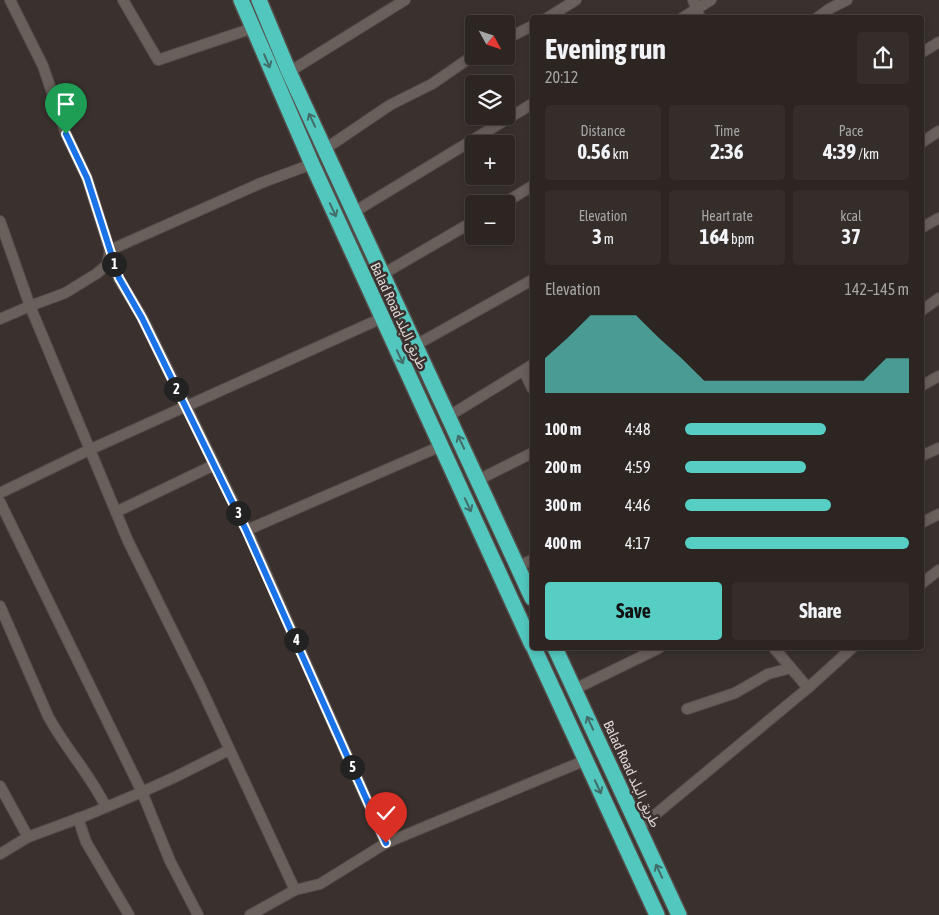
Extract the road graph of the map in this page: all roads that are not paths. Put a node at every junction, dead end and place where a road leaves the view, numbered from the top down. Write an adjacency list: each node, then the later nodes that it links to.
1 (10, 0): 31 (street)
2 (123, 0): 13 (street)
3 (241, 0): 13 (highway, Balad Road طريق البلد)
4 (259, 0): 18 (highway, Balad Road طريق البلد)
5 (405, 0): 18 (street)
6 (576, 0): 10 (street)
7 (711, 0): 9 (street)
8 (846, 0): 11 (street)
9 (696, 9)
10 (552, 15)
11 (821, 15)
12 (530, 27): 14 (street)
13 (253, 28): 23 (highway, Balad Road طريق البلد, one-way to 23)
14 (515, 34)
15 (939, 42): 16 (street)
16 (924, 51)
17 (465, 61): 22 (street)
18 (290, 72): 22 (highway, Balad Road طريق البلد, one-way to 18)
19 (530, 105): 26 (street)
20 (939, 131): 21 (street)
21 (924, 141)
22 (325, 149): 26 (highway, Balad Road طريق البلد)
23 (312, 164): 31 (street); 37 (highway, Balad Road طريق البلد, one-way to 37)
24 (530, 187): 25 (street)
25 (515, 197)
26 (354, 212): 32 (highway, Balad Road طريق البلد)
27 (939, 218): 30 (street)
28 (0, 221): 35 (street)
29 (465, 226): 32 (street)
30 (924, 226)
31 (110, 250): 35 (street); 43 (street)
32 (383, 274): 39 (highway, Balad Road طريق البلد)
33 (530, 281): 39 (street)
34 (939, 298): 36 (street)
35 (30, 306): 38 (street); 47 (street)
36 (924, 309)
37 (382, 318): 43 (street); 45 (highway, Balad Road طريق البلد, one-way to 45)
38 (0, 319)
39 (416, 345): 44 (highway, Balad Road طريق البلد)
40 (528, 368): 44 (street)
41 (939, 376): 42 (street)
42 (924, 384)
43 (185, 407): 47 (street); 50 (street)
44 (448, 416): 51 (highway, Balad Road طريق البلد, one-way to 44)
45 (441, 446): 57 (street); 66 (highway, Balad Road طريق البلد, one-way to 66)
46 (939, 448): 49 (street)
47 (89, 450): 52 (street); 54 (street)
48 (530, 454): 51 (street)
49 (924, 455)
50 (214, 465): 54 (street); 57 (street)
51 (478, 480): 59 (highway, Balad Road طريق البلد)
52 (0, 493)
53 (0, 502): 79 (street)
54 (116, 512): 76 (street)
55 (939, 514): 56 (street)
56 (924, 522)
57 (246, 530): 84 (street)
58 (530, 561): 59 (street)
59 (518, 566): 64 (highway, Balad Road طريق البلد)
60 (939, 570): 61 (street)
61 (929, 577): 62 (street); 63 (street)
62 (924, 581)
63 (939, 584)
64 (530, 593)
65 (0, 606): 80 (street)
66 (530, 639)
67 (535, 650): 77 (highway, Balad Road طريق البلد)
68 (557, 650): 74 (highway, Balad Road طريق البلد)
69 (655, 650): 74 (street)
70 (776, 650): 72 (street)
71 (850, 650): 73 (street)
72 (791, 668): 73 (street); 75 (street)
73 (808, 688): 82 (street)
74 (575, 689): 82 (highway, Balad Road طريق البلد, one-way to 74)
75 (687, 710)
76 (230, 750): 79 (street); 86 (street)
77 (586, 760): 84 (street); 90 (highway, Balad Road طريق البلد, one-way to 90)
78 (0, 786): 83 (street)
79 (142, 792): 80 (street); 88 (street)
80 (106, 807): 81 (street)
81 (78, 818): 83 (street); 87 (street)
82 (639, 828): 91 (highway, Balad Road طريق البلد, one-way to 82)
83 (28, 836): 85 (street)
84 (386, 843): 86 (street)
85 (0, 854)
86 (295, 890): 89 (street)
87 (129, 915)
88 (198, 915)
89 (250, 915)
90 (657, 915)
91 (679, 915)

